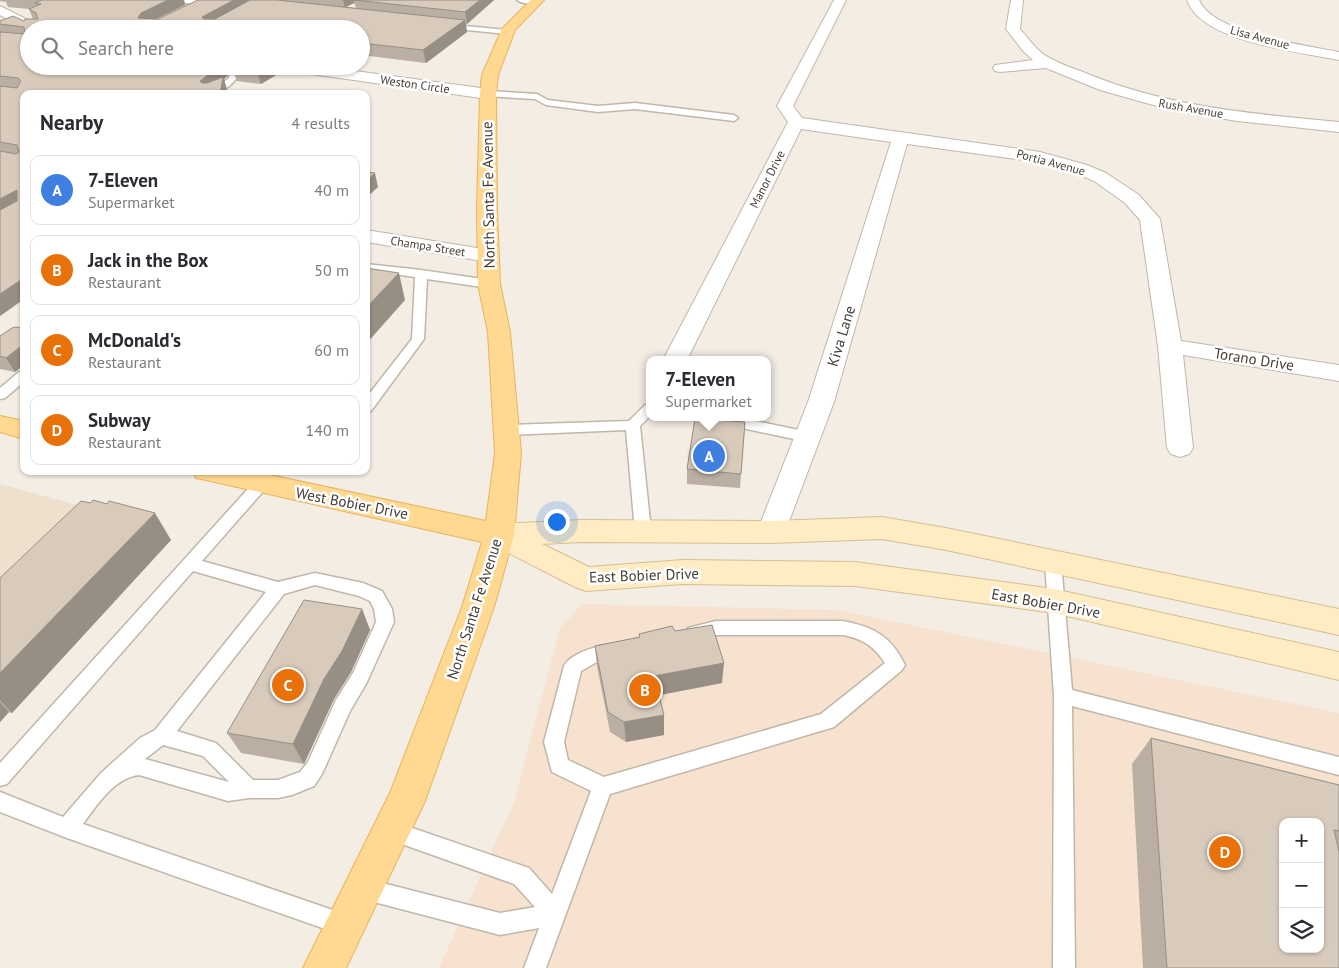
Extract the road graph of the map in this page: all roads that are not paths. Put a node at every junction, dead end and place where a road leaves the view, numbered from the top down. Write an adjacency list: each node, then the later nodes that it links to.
1 (176, 0): 6 (lane)
2 (532, 0): 11 (main road, North Santa Fe Avenue)
3 (840, 0): 20 (street)
4 (1017, 0): 13 (street, Rush Avenue)
5 (1193, 0): 12 (street, Lisa Avenue)
6 (206, 2): 8 (street)
7 (0, 10): 9 (street)
8 (177, 16)
9 (20, 21)
10 (440, 25): 11 (lane)
11 (508, 32): 18 (main road, North Santa Fe Avenue)
12 (1339, 56)
13 (1049, 63): 14 (street); 21 (street, Rush Avenue)
14 (1000, 68)
15 (234, 75): 17 (lane)
16 (349, 75): 18 (street, Weston Circle)
17 (216, 90)
18 (488, 94): 19 (lane); 24 (main road, North Santa Fe Avenue)
19 (734, 118)
20 (796, 122): 22 (street, Portia Avenue); 29 (street, Manor Drive)
21 (1339, 127)
22 (901, 137): 28 (street, Portia Avenue); 40 (street, Kiva Lane)
23 (370, 237): 24 (street, Champa Street)
24 (489, 256): 27 (main road, North Santa Fe Avenue)
25 (370, 267): 26 (lane)
26 (421, 273): 27 (lane); 33 (lane)
27 (489, 284): 39 (main road, North Santa Fe Avenue)
28 (1170, 346): 30 (street, Torano Drive); 41 (street, Portia Avenue)
29 (677, 356)
30 (1339, 373)
31 (20, 378): 32 (lane)
32 (0, 395)
33 (370, 403)
34 (646, 412): 37 (lane)
35 (733, 421): 40 (lane)
36 (0, 424): 38 (main road)
37 (633, 425): 39 (lane); 44 (lane)
38 (20, 429)
39 (507, 430): 46 (main road, North Santa Fe Avenue)
40 (808, 437): 45 (street, Kiva Lane)
41 (1180, 448)
42 (223, 475): 43 (main road, West Bobier Drive)
43 (261, 484): 46 (main road, West Bobier Drive); 48 (lane)
44 (643, 531): 45 (main road); 46 (main road)
45 (771, 532): 47 (main road)
46 (499, 535): 50 (main road, East Bobier Drive); 64 (main road, North Santa Fe Avenue)
47 (1053, 562): 50 (lane); 51 (main road)
48 (189, 564): 49 (lane); 59 (lane)
49 (278, 589): 56 (lane); 61 (lane)
50 (1054, 601): 54 (main road, East Bobier Drive); 55 (lane)
51 (1339, 622)
52 (678, 637): 60 (lane)
53 (630, 648): 60 (lane)
54 (1339, 666)
55 (1063, 696): 57 (lane); 70 (lane)
56 (162, 736): 58 (lane); 61 (lane)
57 (1339, 766)
58 (120, 770): 61 (lane); 63 (lane)
59 (0, 777)
60 (603, 787): 66 (lane)
61 (249, 789)
62 (0, 802): 63 (lane)
63 (67, 828): 67 (lane)
64 (392, 831): 65 (main road, North Santa Fe Avenue); 66 (lane)
65 (363, 889): 66 (lane); 67 (main road, North Santa Fe Avenue)
66 (556, 914): 69 (lane)
67 (345, 925): 68 (main road, North Santa Fe Avenue)
68 (324, 968)
69 (535, 968)
70 (1064, 968)

